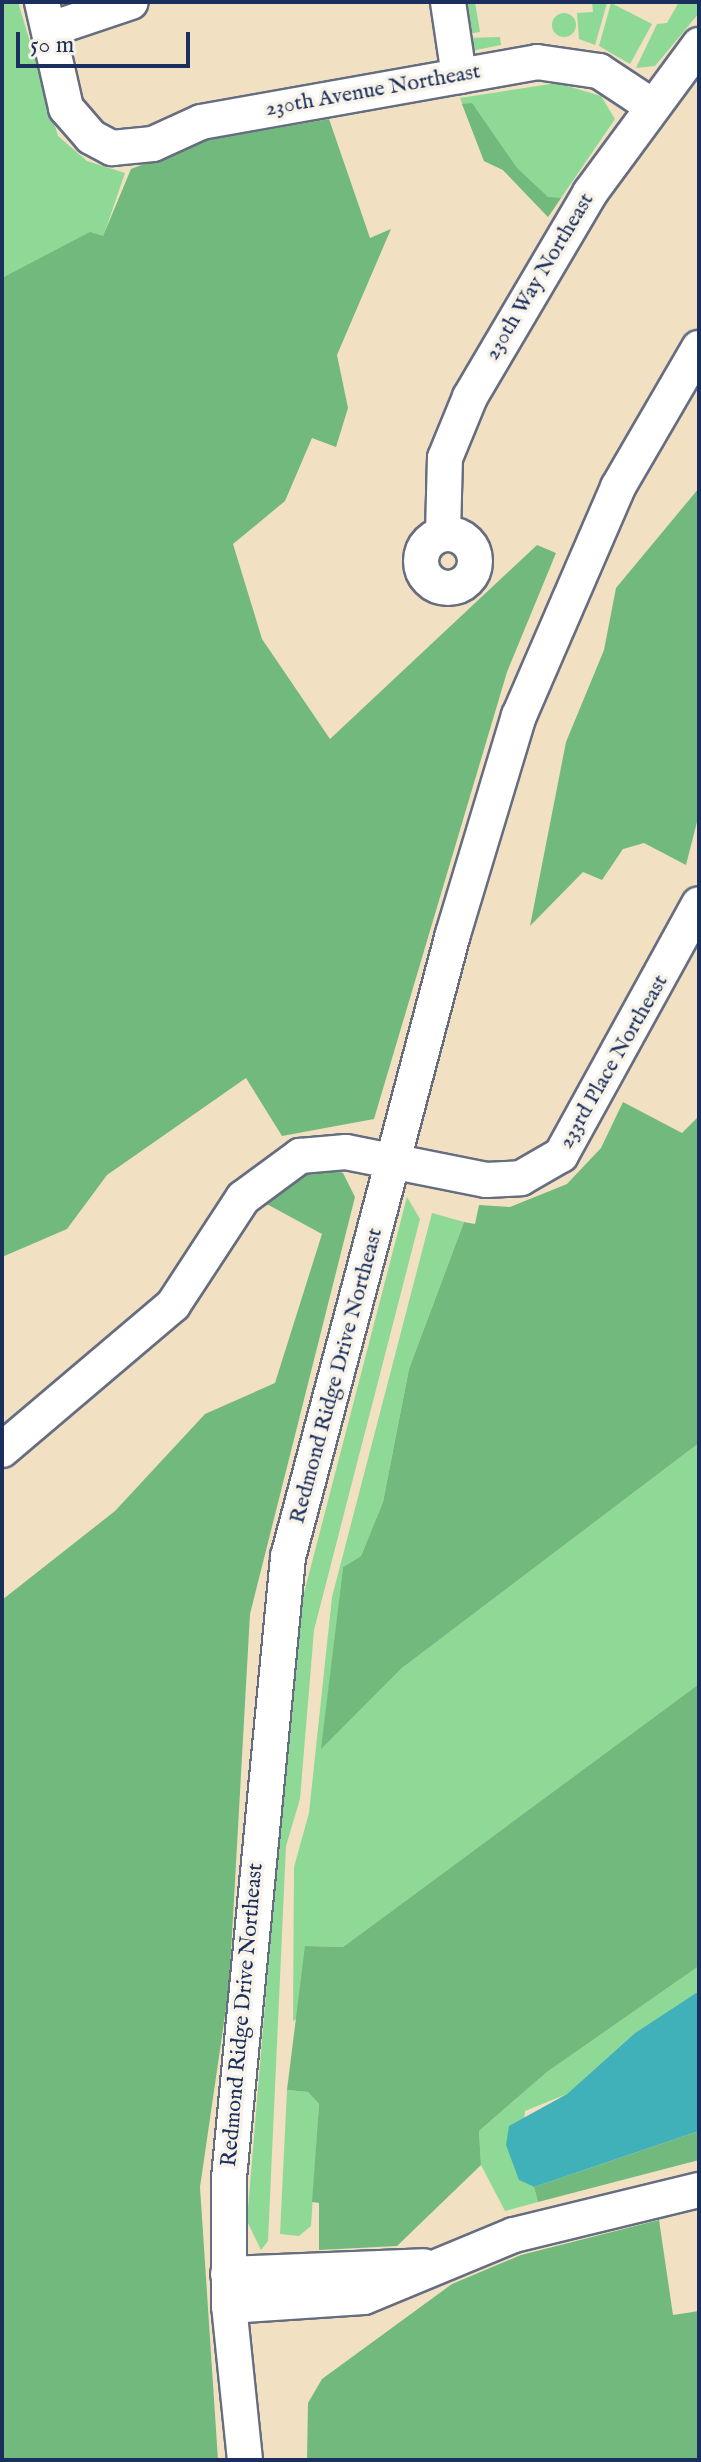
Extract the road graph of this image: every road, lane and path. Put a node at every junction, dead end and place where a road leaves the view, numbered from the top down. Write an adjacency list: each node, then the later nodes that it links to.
1 (131, 2): 3 (street)
2 (448, 2): 5 (street)
3 (47, 15): 5 (street, 230th Avenue Northeast)
4 (699, 45): 6 (street, 230th Way Northeast)
5 (459, 76): 6 (street, 230th Avenue Northeast)
6 (652, 106): 8 (street, 230th Way Northeast)
7 (699, 348): 10 (street, Redmond Ridge Drive Northeast)
8 (443, 533)
9 (699, 904): 10 (street, 233rd Place Northeast)
10 (394, 1164): 11 (street, 233rd Place Northeast); 13 (street, Redmond Ridge Drive Northeast)
11 (2, 1450)
12 (699, 2190): 13 (street)
13 (228, 2290): 14 (street, Redmond Ridge Drive Northeast)
14 (245, 2460)

